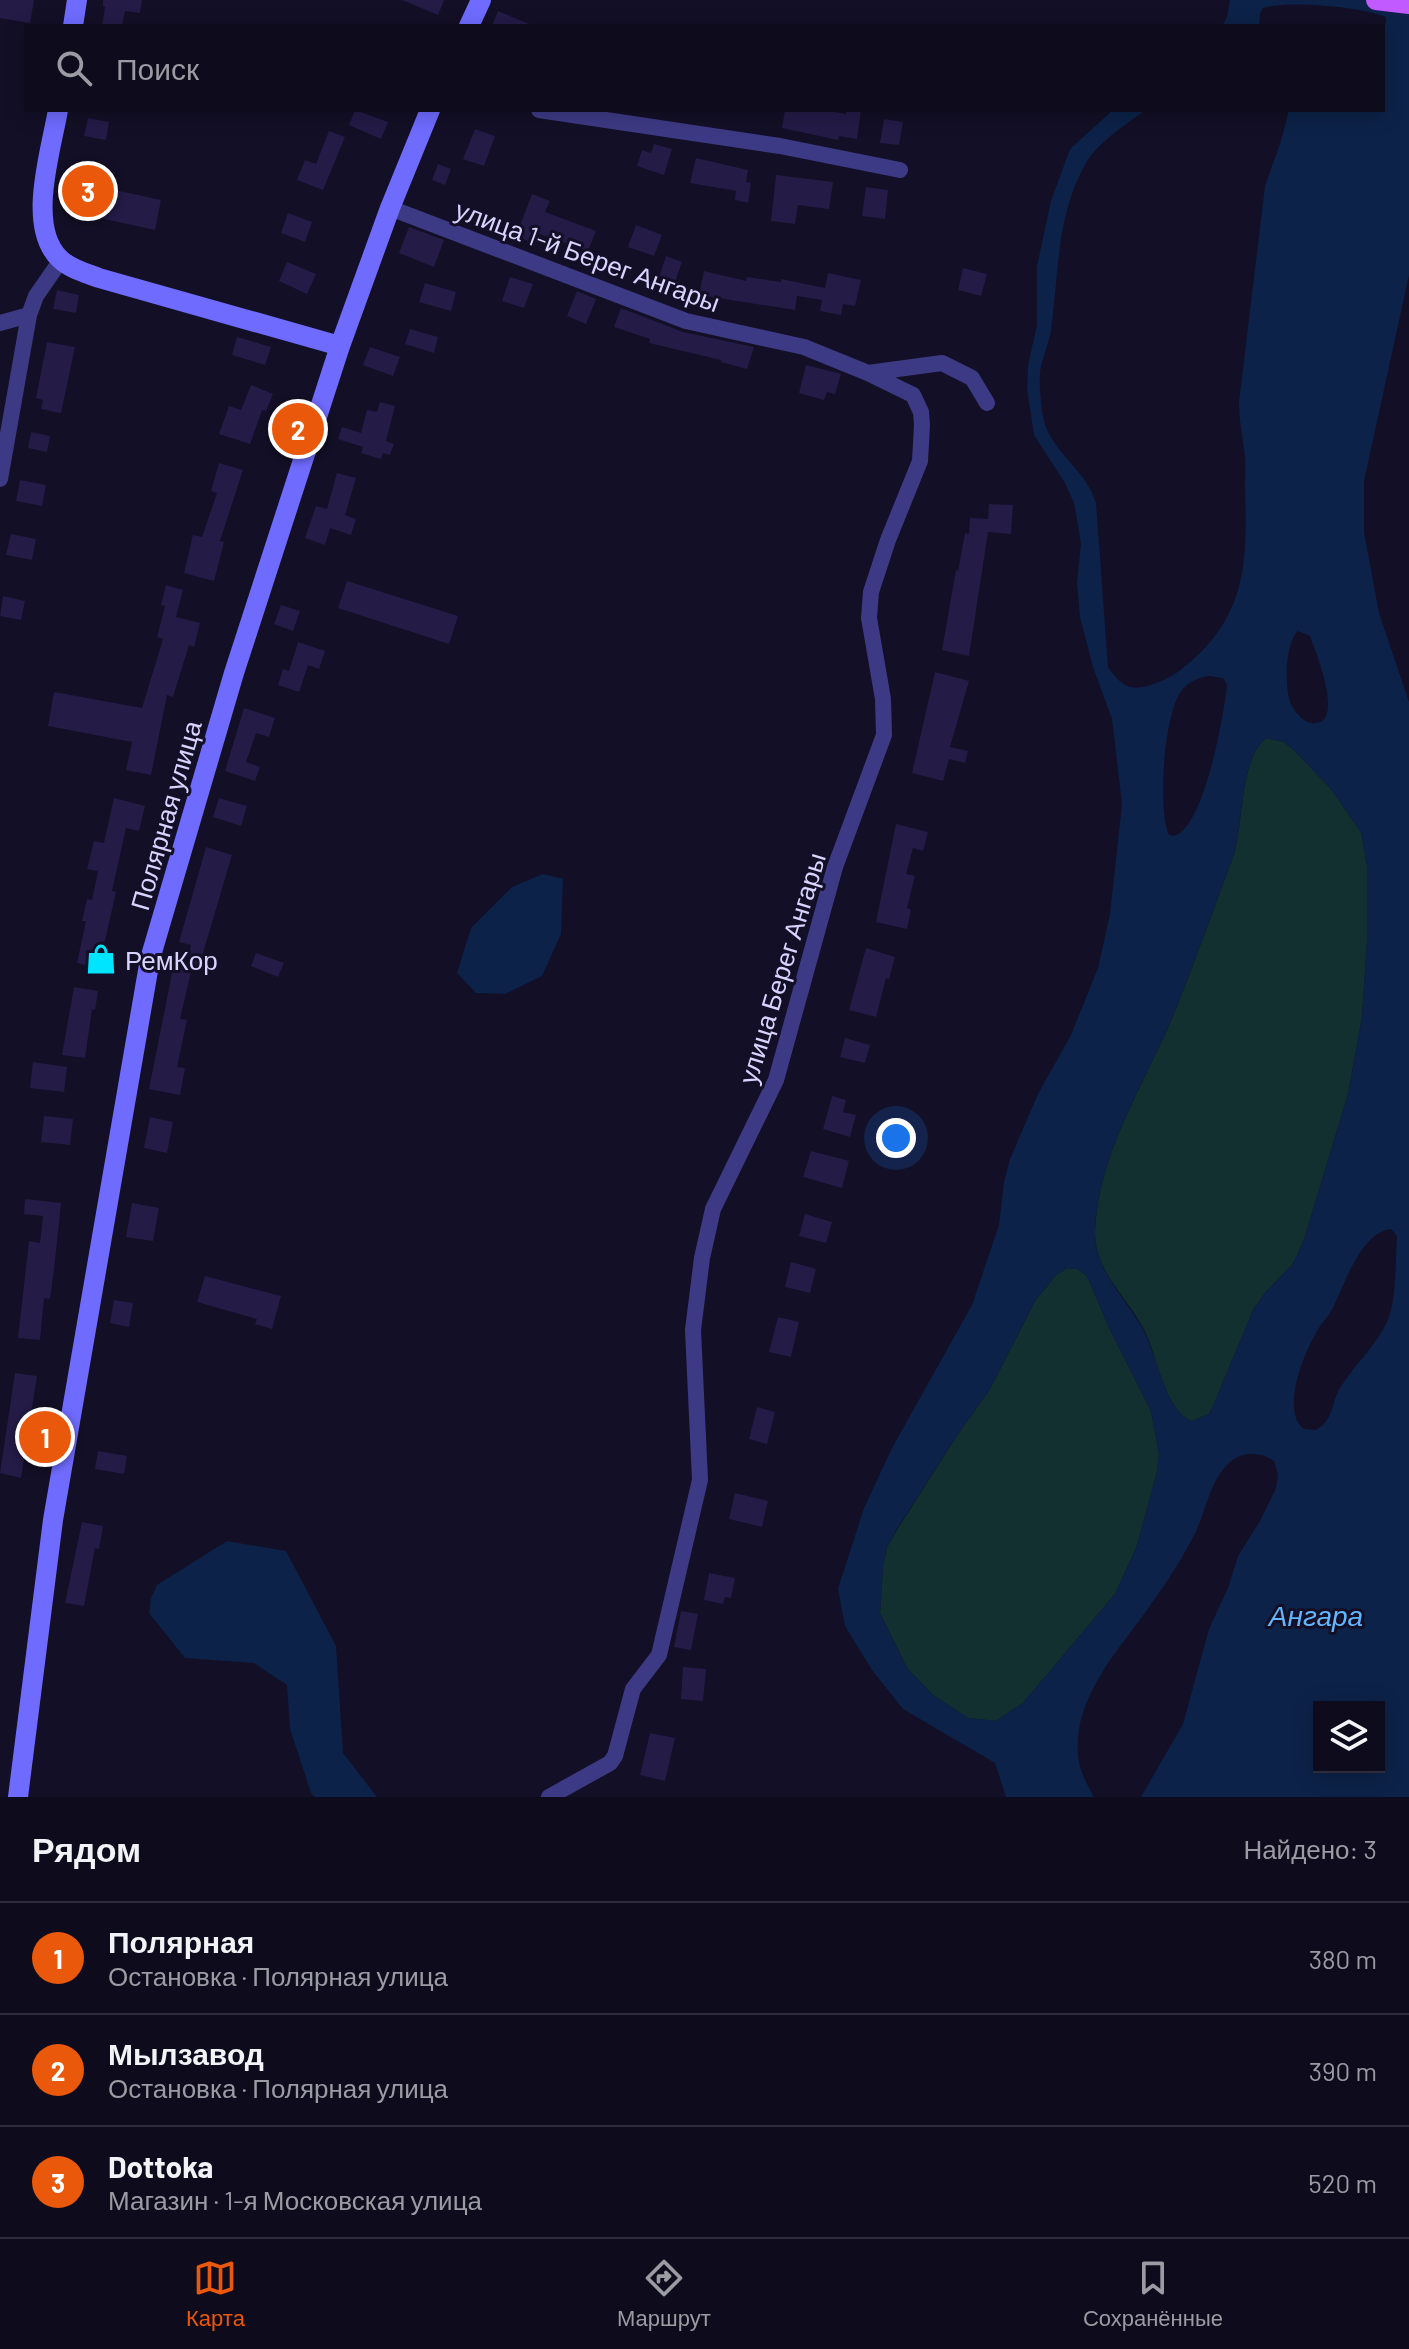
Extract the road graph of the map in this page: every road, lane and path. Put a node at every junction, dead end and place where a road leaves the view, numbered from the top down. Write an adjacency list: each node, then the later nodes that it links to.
1 (77, 0): 5 (main road)
2 (481, 0): 6 (main road)
3 (1376, 0): 4 (main road)
4 (1409, 4)
5 (73, 24)
6 (470, 24)
7 (58, 112): 12 (main road)
8 (429, 112): 11 (main road, Полярная улица)
9 (552, 112): 10 (street)
10 (900, 170)
11 (390, 208): 15 (main road, Полярная улица); 16 (street, улица 1-й Берег Ангары)
12 (61, 260): 13 (street); 15 (main road)
13 (29, 315): 14 (street); 18 (street)
14 (0, 323)
15 (340, 346): 19 (main road, Полярная улица)
16 (868, 373): 17 (street, улица 1-й Берег Ангары); 20 (street, улица Берег Ангары)
17 (987, 403)
18 (0, 479)
19 (18, 1797)
20 (549, 1797)

